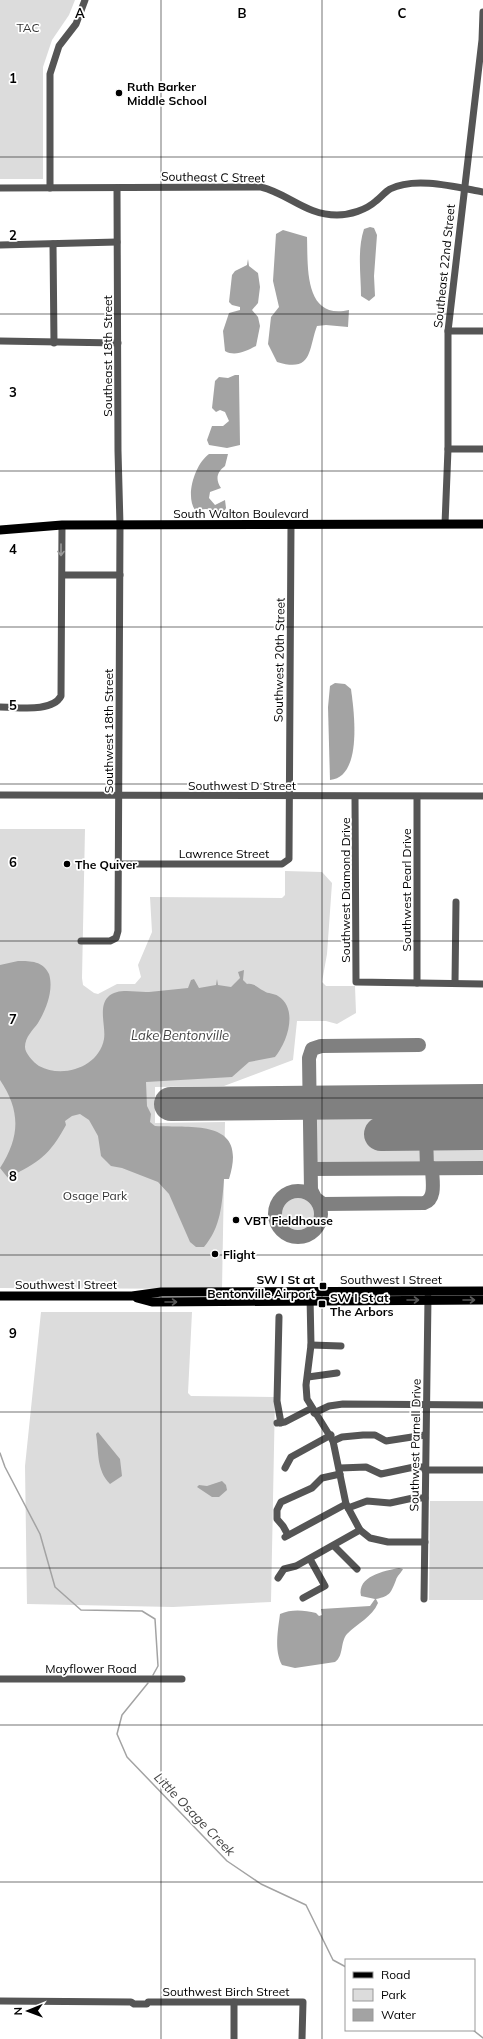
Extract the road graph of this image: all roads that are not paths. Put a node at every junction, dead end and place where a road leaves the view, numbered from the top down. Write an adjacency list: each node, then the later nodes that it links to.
1 (85, 0): 4 (street)
2 (483, 12): 6 (street, Southeast 22nd Street)
3 (0, 188): 4 (street, Southeast C Street)
4 (50, 188): 5 (street, Southeast C Street)
5 (117, 188): 6 (street, Southeast C Street); 8 (street, Southeast 18th Street)
6 (464, 188): 7 (street, Southeast C Street); 11 (street, Southeast 22nd Street)
7 (483, 192)
8 (117, 242): 9 (street); 15 (street, Southeast 18th Street)
9 (53, 244): 10 (street); 14 (street)
10 (0, 245)
11 (448, 331): 12 (street); 16 (street, Southeast 22nd Street)
12 (483, 331)
13 (0, 341): 14 (street)
14 (54, 343): 15 (street)
15 (118, 343): 21 (street, Southeast 18th Street)
16 (448, 449): 17 (street); 18 (street, Southeast 22nd Street)
17 (483, 449)
18 (445, 524): 19 (main road, South Walton Boulevard); 22 (main road, South Walton Boulevard)
19 (483, 524)
20 (62, 525): 21 (main road, South Walton Boulevard); 23 (main road, South Walton Boulevard); 24 (street, one-way to 24)
21 (120, 525): 22 (main road, South Walton Boulevard); 25 (street, Southwest 18th Street)
22 (291, 525): 29 (street, Southwest 20th Street)
23 (0, 530)
24 (63, 575): 25 (street); 26 (street)
25 (120, 575): 28 (street, Southwest 18th Street)
26 (0, 707)
27 (0, 795): 28 (street, Southwest D Street)
28 (119, 795): 29 (street, Southwest D Street); 33 (street, Southwest 18th Street)
29 (288, 796): 31 (street, Southwest D Street); 33 (street, Lawrence Street)
30 (483, 796): 32 (street, Southwest D Street)
31 (355, 797): 32 (street, Southwest D Street); 36 (street, Southwest Diamond Drive)
32 (417, 797): 36 (street, Southwest Pearl Drive)
33 (118, 864): 35 (street, Southwest 18th Street)
34 (456, 902): 37 (street)
35 (81, 942)
36 (417, 983): 37 (street)
37 (455, 983): 38 (street)
38 (483, 984)
39 (483, 1291): 42 (main road, Southwest I Street)
40 (0, 1296): 41 (main road, Southwest I Street)
41 (310, 1296): 42 (main road, Southwest I Street); 45 (street)
42 (428, 1296): 43 (main road, Southwest I Street, one-way to 43); 49 (street, Southwest Parnell Drive)
43 (483, 1300)
44 (279, 1317): 51 (street)
45 (311, 1346): 46 (street); 48 (street)
46 (341, 1346)
47 (337, 1374): 48 (street)
48 (308, 1377): 51 (street)
49 (426, 1405): 50 (street); 51 (street); 52 (street, Southwest Parnell Drive)
50 (483, 1405)
51 (313, 1411): 53 (street)
52 (425, 1435): 53 (street); 55 (street, Southwest Parnell Drive)
53 (332, 1438): 54 (street); 57 (street)
54 (284, 1468)
55 (425, 1468): 56 (street); 57 (street); 58 (street, Southwest Parnell Drive)
56 (483, 1470)
57 (340, 1471): 59 (street); 59 (street)
58 (425, 1498): 59 (street); 61 (street, Southwest Parnell Drive)
59 (347, 1506): 60 (street)
60 (360, 1530): 61 (street); 62 (street)
61 (425, 1542): 67 (street, Southwest Parnell Drive)
62 (334, 1546): 63 (street); 64 (street)
63 (310, 1559): 65 (street); 66 (street)
64 (357, 1568)
65 (278, 1578)
66 (303, 1598)
67 (424, 1599)
68 (0, 1679): 69 (street, Mayflower Road)
69 (182, 1679)
70 (0, 2001): 71 (street, Southwest Birch Street)
71 (234, 2002): 72 (street); 73 (street, Southwest Birch Street)
72 (234, 2039)
73 (302, 2039)

